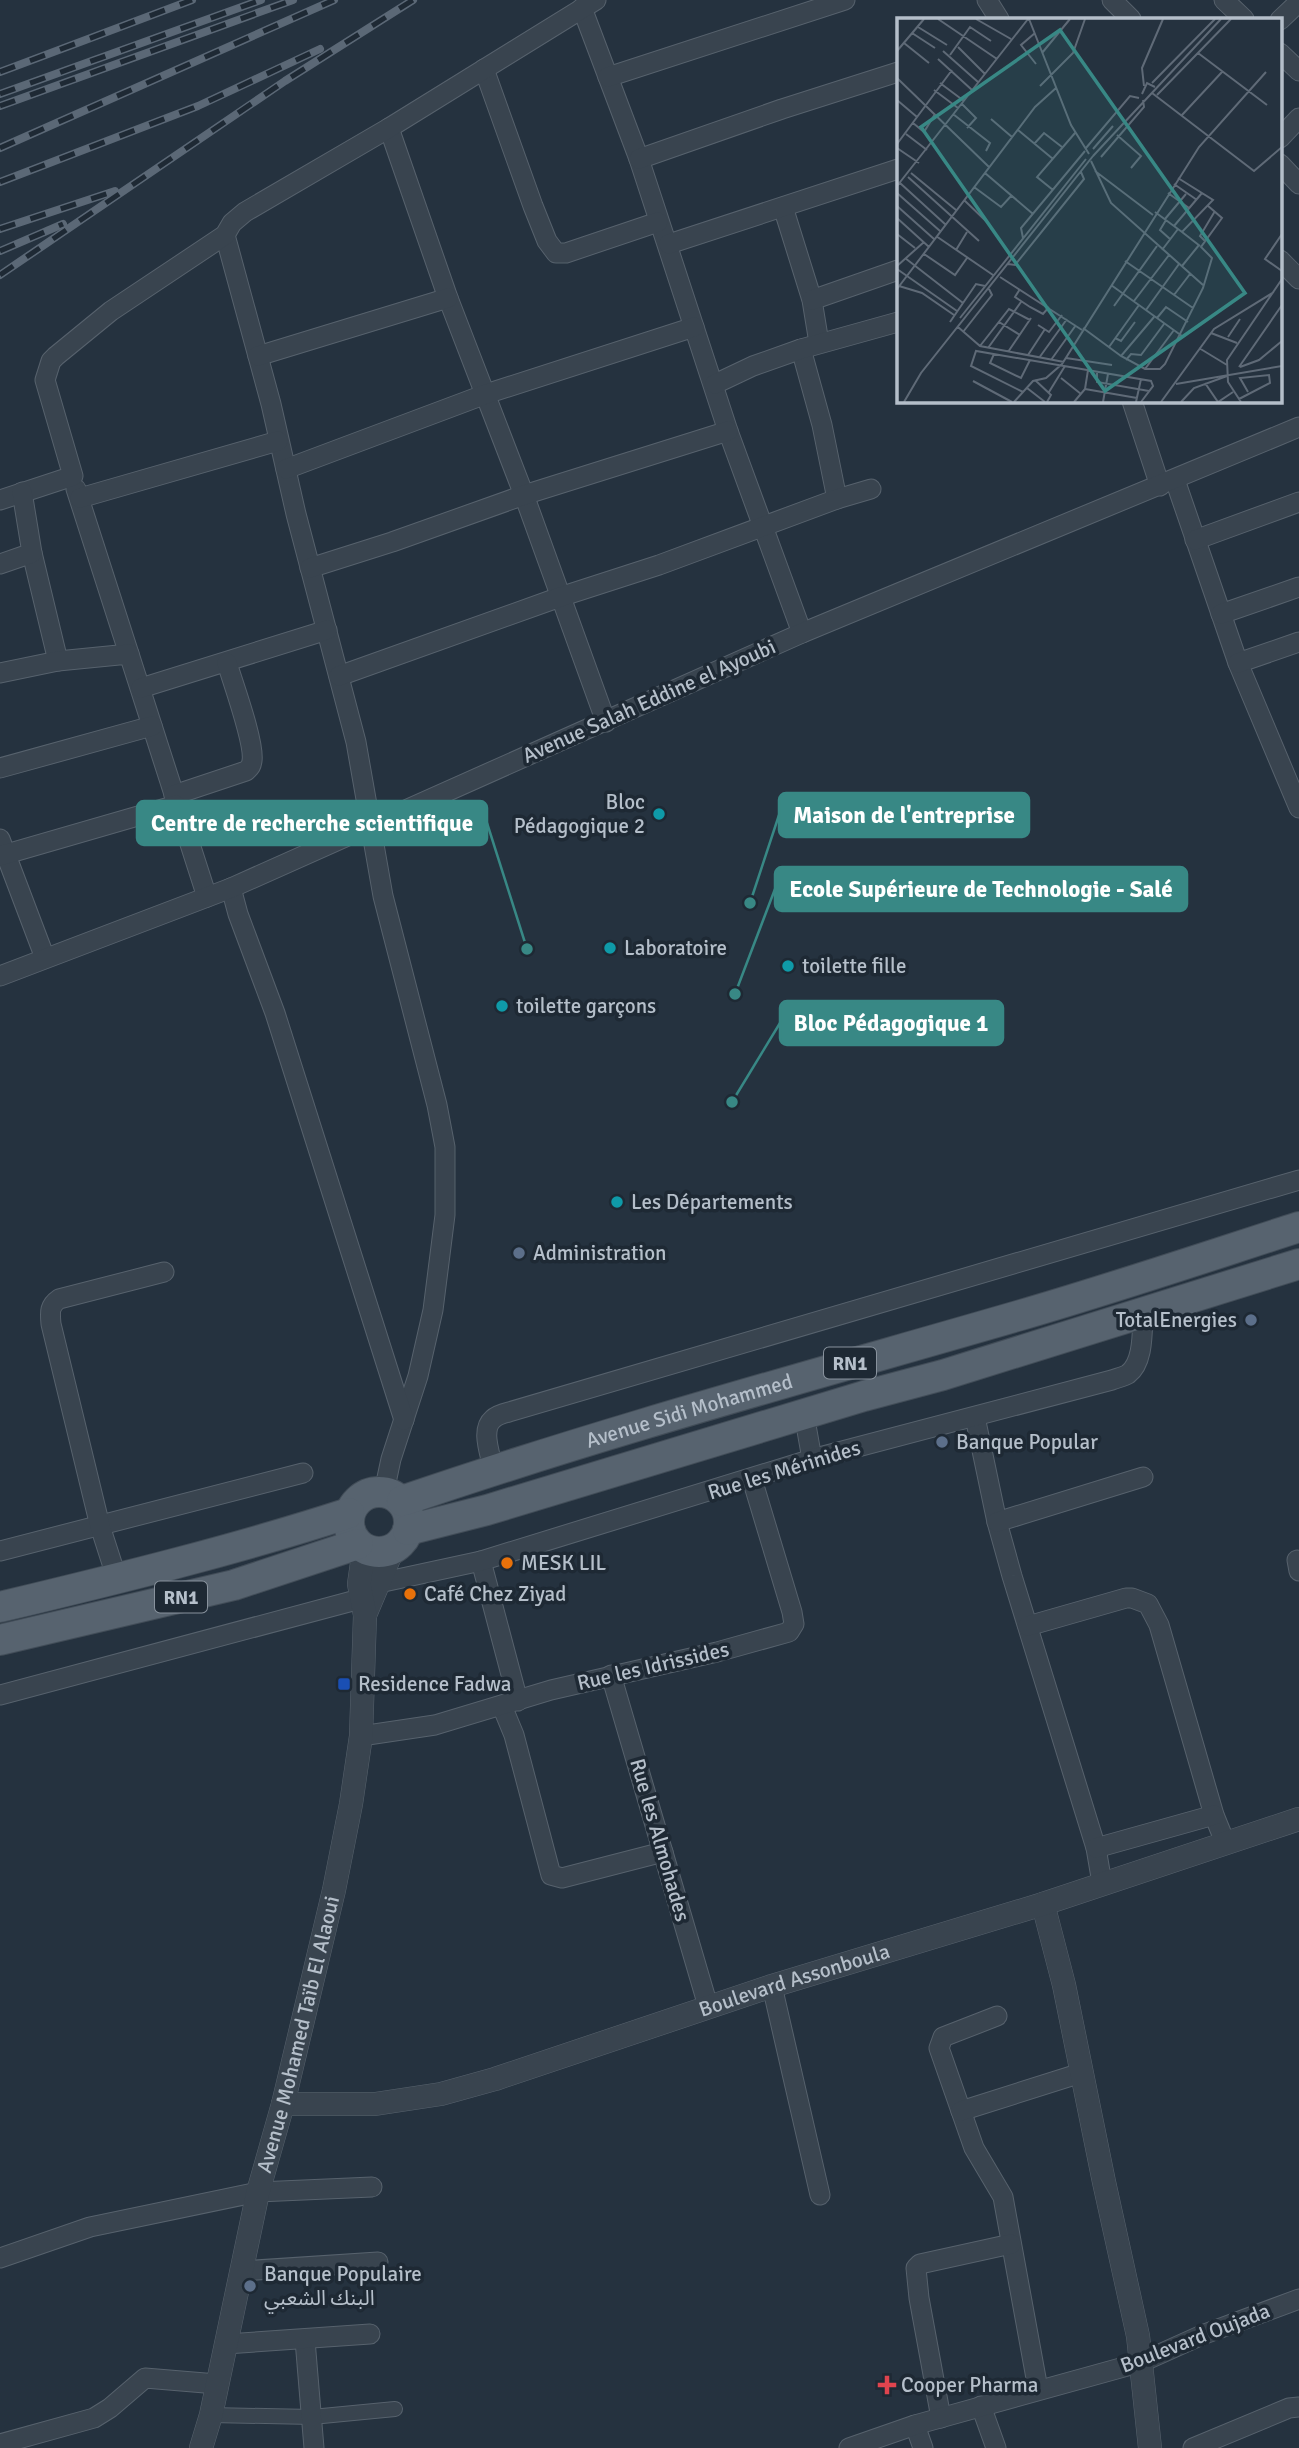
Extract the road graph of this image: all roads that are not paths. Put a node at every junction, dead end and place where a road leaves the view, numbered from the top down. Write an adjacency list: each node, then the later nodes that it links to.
1 (845, 0): 15 (street)
2 (987, 0): 7 (street)
3 (1112, 0): 8 (street)
4 (1224, 0): 9 (street)
5 (1299, 2): 10 (street)
6 (589, 4): 12 (street); 15 (street)
7 (998, 18)
8 (1131, 18)
9 (1243, 18)
10 (1282, 18)
11 (1282, 55): 13 (street)
12 (484, 69): 17 (street); 24 (street)
13 (1299, 71)
14 (897, 72): 19 (street)
15 (608, 77): 19 (street)
16 (1299, 118): 18 (street)
17 (389, 128): 25 (street); 30 (street)
18 (1282, 136)
19 (639, 159): 24 (street)
20 (1282, 166): 22 (street)
21 (897, 169): 23 (street)
22 (1299, 184)
23 (783, 207): 26 (street); 31 (street)
24 (658, 222): 26 (street)
25 (225, 234): 35 (street); 43 (street)
26 (669, 244): 33 (street)
27 (1282, 262): 29 (street)
28 (897, 270): 31 (street)
29 (1299, 279)
30 (448, 298): 35 (street); 37 (street)
31 (812, 300): 34 (street)
32 (897, 322): 34 (street)
33 (694, 327): 36 (street); 37 (street)
34 (810, 346): 36 (street); 49 (street)
35 (258, 356): 41 (street)
36 (715, 384): 40 (street)
37 (486, 394): 42 (street); 47 (street)
38 (1132, 402): 44 (street)
39 (1299, 427): 44 (street, Avenue Salah Eddine el Ayoubi)
40 (728, 431): 47 (street); 52 (street)
41 (278, 441): 42 (street); 48 (street)
42 (286, 469): 56 (street)
43 (73, 476): 46 (street); 48 (street)
44 (1168, 483): 53 (street); 61 (street, Avenue Salah Eddine el Ayoubi)
45 (871, 489): 49 (street)
46 (22, 492): 50 (street); 54 (street)
47 (524, 495): 56 (street); 58 (street)
48 (80, 498): 63 (street)
49 (837, 499): 52 (street)
50 (0, 500)
51 (1299, 502): 53 (street)
52 (763, 525): 58 (street); 61 (street)
53 (1195, 540): 59 (street)
54 (32, 553): 55 (street); 64 (street)
55 (0, 564)
56 (310, 568): 60 (street)
57 (1299, 587): 59 (street)
58 (560, 597): 68 (street); 70 (street)
59 (1221, 614): 66 (street)
60 (327, 630): 65 (street); 68 (street)
61 (802, 634): 70 (street, Avenue Salah Eddine el Ayoubi)
62 (1299, 642): 66 (street)
63 (129, 654): 64 (street); 69 (street)
64 (58, 661): 67 (street)
65 (227, 663): 69 (street); 74 (street)
66 (1238, 663): 72 (street)
67 (0, 673)
68 (340, 676): 76 (street)
69 (141, 688): 71 (street)
70 (606, 722): 76 (street, Avenue Salah Eddine el Ayoubi)
71 (152, 726): 73 (street); 74 (street)
72 (1290, 763): 75 (street)
73 (0, 768)
74 (175, 800): 77 (street); 79 (street)
75 (1299, 808)
76 (370, 826): 78 (street, Avenue Salah Eddine el Ayoubi); 91 (street)
77 (2, 850): 80 (street)
78 (231, 888): 79 (street, Avenue Salah Eddine el Ayoubi); 91 (street)
79 (206, 897): 80 (street, Avenue Salah Eddine el Ayoubi)
80 (45, 958): 81 (street, Avenue Salah Eddine el Ayoubi)
81 (0, 976)
82 (1299, 1180): 93 (street)
83 (1287, 1231): 84 (main road, Avenue Sidi Mohammed / RN1); 85 (main road)
84 (1192, 1262): 87 (main road); 93 (main road, Avenue Sidi Mohammed / RN1)
85 (1293, 1266): 87 (main road, Avenue Sidi Mohammed / RN1)
86 (164, 1272): 100 (street)
87 (1205, 1294): 88 (main road, Avenue Sidi Mohammed / RN1)
88 (1143, 1314): 89 (main road, Avenue Sidi Mohammed / RN1); 90 (street, Rue les Mérinides)
89 (804, 1414): 92 (street); 101 (main road, Avenue Sidi Mohammed / RN1)
90 (975, 1417): 92 (street, Rue les Mérinides); 99 (street)
91 (404, 1420): 97 (street)
92 (812, 1459): 96 (street, Rue les Mérinides)
93 (493, 1469): 97 (main road, Avenue Sidi Mohammed / RN1)
94 (303, 1473): 100 (street)
95 (1143, 1477): 99 (street)
96 (752, 1479): 103 (street, Rue les Mérinides); 110 (street, Rue les Idrissides)
97 (393, 1496): 98 (main road, RN1); 101 (main road)
98 (349, 1513): 101 (main road); 104 (main road, RN1)
99 (998, 1522): 108 (street)
100 (100, 1526): 102 (street); 104 (street)
101 (381, 1543): 105 (street, Avenue Mohamed Taïb El Alaoui); 107 (street, Avenue Mohamed Taïb El Alaoui); 109 (main road, Avenue Sidi Mohammed / RN1)
102 (0, 1551)
103 (481, 1561): 105 (street, Rue les Mérinides); 112 (street)
104 (117, 1579): 106 (main road, RN1)
105 (379, 1583): 107 (street, Avenue Mohamed Taïb El Alaoui)
106 (0, 1607)
107 (362, 1607): 111 (street); 113 (street, Avenue Mohamed Taïb El Alaoui)
108 (1028, 1626): 114 (street); 117 (street)
109 (0, 1640)
110 (611, 1675): 112 (street, Rue les Idrissides); 118 (street, Rue les Almohades)
111 (0, 1695)
112 (510, 1703): 113 (street, Rue les Idrissides); 118 (street)
113 (361, 1736): 125 (street, Avenue Mohamed Taïb El Alaoui)
114 (1214, 1815): 116 (street); 117 (street)
115 (1299, 1819): 116 (street, Boulevard Assonboula)
116 (1225, 1842): 119 (street, Boulevard Assonboula)
117 (1096, 1848): 119 (street)
118 (663, 1852): 122 (street, Rue les Almohades)
119 (1102, 1883): 120 (street, Boulevard Assonboula)
120 (1043, 1904): 121 (street, Boulevard Assonboula); 124 (street)
121 (772, 1986): 122 (street, Boulevard Assonboula); 129 (street)
122 (708, 2007): 125 (street, Boulevard Assonboula)
123 (997, 2016): 126 (street)
124 (1081, 2073): 126 (street); 138 (street)
125 (283, 2104): 128 (street, Avenue Mohamed Taïb El Alaoui)
126 (961, 2111): 130 (street)
127 (372, 2187): 128 (street)
128 (258, 2192): 131 (street); 133 (street, Avenue Mohamed Taïb El Alaoui)
129 (820, 2194)
130 (1012, 2244): 140 (street); 146 (street)
131 (0, 2259)
132 (378, 2262): 133 (street)
133 (241, 2272): 137 (street, Avenue Mohamed Taïb El Alaoui)
134 (1299, 2299): 138 (street, Boulevard Oujada)
135 (370, 2334): 136 (street)
136 (305, 2340): 137 (street); 145 (street)
137 (226, 2344): 139 (street, Avenue Mohamed Taïb El Alaoui)
138 (1142, 2362): 140 (street, Boulevard Oujada); 154 (street)
139 (217, 2384): 144 (street, Avenue Mohamed Taïb El Alaoui); 148 (street)
140 (1038, 2389): 141 (street, Boulevard Oujada)
141 (981, 2406): 146 (street, Boulevard Oujada); 153 (street)
142 (1299, 2407): 155 (street)
143 (395, 2409): 145 (street)
144 (211, 2415): 145 (street); 149 (street, Avenue Mohamed Taïb El Alaoui)
145 (312, 2417): 150 (street)
146 (941, 2418): 147 (street, Boulevard Oujada)
147 (915, 2425): 151 (street, Boulevard Oujada); 152 (street)
148 (0, 2444)
149 (201, 2448)
150 (314, 2448)
151 (849, 2448)
152 (923, 2448)
153 (996, 2448)
154 (1150, 2448)
155 (1193, 2448)

